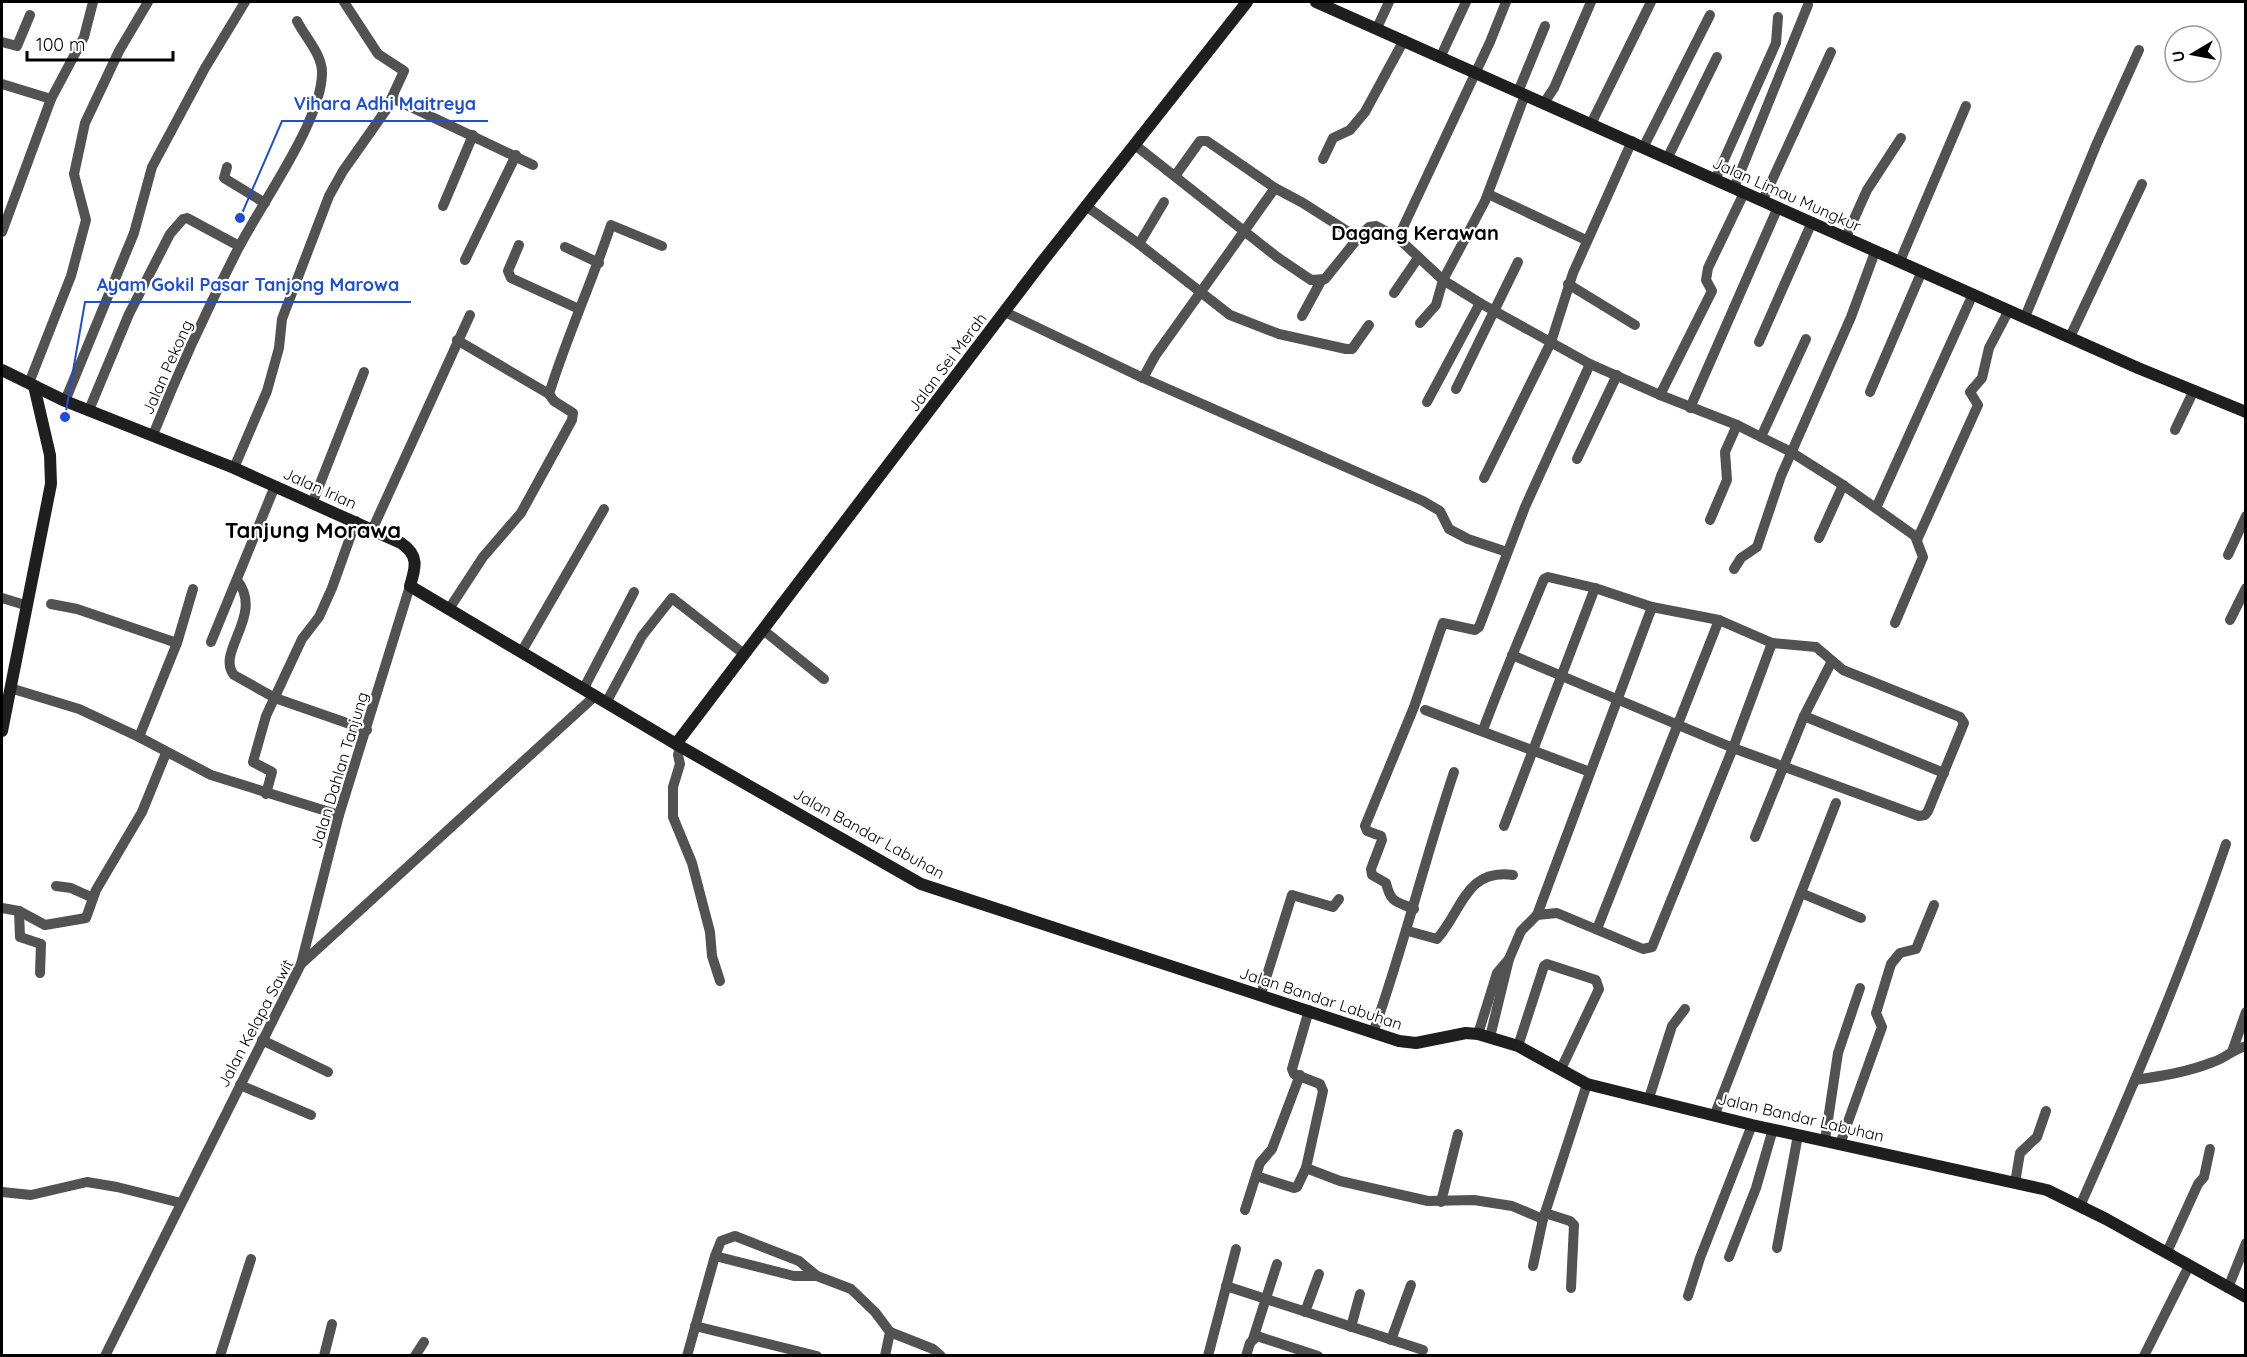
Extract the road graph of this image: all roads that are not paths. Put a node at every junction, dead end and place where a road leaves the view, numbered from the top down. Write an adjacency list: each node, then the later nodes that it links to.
1 (93, 2): 29 (street)
2 (148, 2): 101 (street)
3 (245, 2): 107 (street)
4 (344, 2): 28 (street)
5 (1247, 2): 36 (main road, Jalan Sei Merah)
6 (1316, 2): 18 (main road, Jalan Limau Mungkur)
7 (1389, 2): 18 (street)
8 (1466, 2): 24 (street)
9 (1506, 2): 25 (street)
10 (1591, 2): 30 (street)
11 (1650, 2): 32 (street)
12 (1808, 5): 47 (street)
13 (30, 15): 20 (street)
14 (1710, 15): 37 (street)
15 (1778, 17): 44 (street)
16 (297, 21): 51 (street, Jalan Pekong)
17 (1545, 26): 27 (street)
18 (1377, 28): 19 (main road, Jalan Limau Mungkur)
19 (1404, 40): 24 (main road, Jalan Limau Mungkur); 39 (street)
20 (2, 42)
21 (2139, 50): 87 (street)
22 (1831, 52): 49 (street)
23 (1717, 57): 40 (street)
24 (1440, 58): 25 (main road, Jalan Limau Mungkur)
25 (1473, 73): 27 (main road, Jalan Limau Mungkur); 60 (street)
26 (2, 84): 29 (street)
27 (1522, 94): 30 (main road, Jalan Limau Mungkur); 48 (street)
28 (392, 98): 33 (street); 118 (street)
29 (51, 99): 56 (street)
30 (1544, 103): 32 (main road, Jalan Limau Mungkur)
31 (1966, 105): 70 (street)
32 (1591, 124): 35 (main road, Jalan Limau Mungkur)
33 (473, 135): 38 (street); 52 (street)
34 (1901, 138): 58 (street)
35 (1632, 141): 37 (main road, Jalan Limau Mungkur); 61 (street)
36 (1135, 145): 43 (street); 53 (main road, Jalan Sei Merah)
37 (1643, 148): 40 (main road, Jalan Limau Mungkur)
38 (516, 155): 41 (street); 69 (street)
39 (1323, 159)
40 (1667, 159): 44 (main road, Jalan Limau Mungkur)
41 (533, 165)
42 (227, 167): 51 (street)
43 (1176, 176): 46 (street); 57 (street)
44 (1715, 180): 47 (main road, Jalan Limau Mungkur)
45 (2142, 184): 91 (street)
46 (1275, 188): 57 (street); 59 (street)
47 (1739, 190): 49 (main road, Jalan Limau Mungkur); 106 (street)
48 (1488, 194): 61 (street); 74 (street)
49 (1763, 200): 54 (main road, Jalan Limau Mungkur)
50 (1164, 202): 62 (street)
51 (265, 203): 64 (street, Jalan Pekong)
52 (443, 206)
53 (1086, 206): 62 (street); 84 (main road, Jalan Sei Merah)
54 (1778, 207): 55 (main road, Jalan Limau Mungkur); 109 (street)
55 (1812, 222): 58 (main road, Jalan Limau Mungkur); 95 (street)
56 (2, 232)
57 (1246, 232): 75 (street); 77 (street)
58 (1846, 237): 67 (main road, Jalan Limau Mungkur)
59 (1358, 238): 60 (street); 75 (street)
60 (1398, 238): 68 (street)
61 (1586, 240): 76 (street)
62 (1139, 244): 77 (street)
63 (519, 245): 81 (street)
64 (239, 246): 110 (street); 114 (street, Jalan Pekong)
65 (662, 246): 72 (street)
66 (565, 247): 72 (street)
67 (1875, 252): 70 (main road, Jalan Limau Mungkur); 116 (street)
68 (1418, 258): 74 (street); 78 (street)
69 (465, 260)
70 (1900, 261): 73 (main road, Jalan Limau Mungkur)
71 (1518, 262): 82 (street)
72 (599, 263): 81 (street)
73 (1922, 271): 79 (main road, Jalan Limau Mungkur); 104 (street)
74 (1443, 280): 80 (street); 88 (street)
75 (1321, 281): 86 (street)
76 (1568, 284): 90 (street); 94 (street)
77 (1200, 293): 89 (street); 100 (street)
78 (1394, 293)
79 (1973, 294): 83 (main road, Jalan Limau Mungkur); 123 (street)
80 (1480, 303): 82 (street); 108 (street)
81 (579, 309): 105 (street)
82 (1494, 310): 94 (street); 102 (street)
83 (2009, 310): 87 (main road, Jalan Limau Mungkur); 130 (street)
84 (1005, 312): 100 (street); 148 (main road, Jalan Sei Merah)
85 (470, 315): 93 (street)
86 (1302, 316)
87 (2025, 317): 91 (main road, Jalan Limau Mungkur)
88 (1420, 324)
89 (1369, 325)
90 (1635, 325)
91 (2070, 337): 103 (main road, Jalan Limau Mungkur)
92 (1806, 339): 115 (street)
93 (457, 340): 105 (street); 128 (street)
94 (1551, 342): 96 (street); 119 (street)
95 (1759, 342)
96 (1590, 364): 99 (street); 131 (street)
97 (2, 370): 101 (main road, Jalan Irian)
98 (364, 372): 122 (street)
99 (1617, 375): 106 (street); 117 (street)
100 (1143, 378): 131 (street)
101 (32, 384): 107 (main road, Jalan Irian); 142 (main road)
102 (1456, 389)
103 (2194, 390): 111 (main road, Jalan Limau Mungkur); 113 (street)
104 (1870, 392)
105 (549, 394): 144 (street)
106 (1660, 395): 109 (street)
107 (65, 401): 110 (main road, Jalan Irian)
108 (1427, 402)
109 (1690, 408): 112 (street)
110 (89, 410): 114 (main road, Jalan Irian)
111 (2246, 412)
112 (1737, 425): 115 (street); 126 (street)
113 (2175, 430)
114 (153, 435): 118 (main road, Jalan Irian)
115 (1761, 437): 116 (street)
116 (1791, 452): 120 (street); 133 (street)
117 (1577, 459)
118 (234, 468): 121 (main road, Jalan Irian)
119 (1484, 478)
120 (1843, 485): 123 (street); 129 (street)
121 (274, 486): 122 (main road, Jalan Irian); 134 (street)
122 (312, 504): 127 (main road, Jalan Irian)
123 (1876, 508): 130 (street)
124 (604, 509): 152 (street)
125 (2246, 516): 132 (street)
126 (1710, 520)
127 (356, 521): 128 (main road, Jalan Irian); 160 (street)
128 (373, 528): 135 (main road, Jalan Irian)
129 (1819, 538)
130 (1917, 540): 147 (street)
131 (1507, 552): 191 (street)
132 (2228, 555)
133 (1734, 569)
134 (237, 580): 149 (street); 160 (street)
135 (410, 586): 144 (main road); 166 (street, Jalan Dahlan Tanjung)
136 (1595, 588): 143 (street); 154 (street); 156 (street)
137 (2246, 588): 146 (street)
138 (193, 589): 150 (street)
139 (634, 592): 159 (street)
140 (2, 598): 142 (street)
141 (51, 604): 150 (street)
142 (25, 605): 158 (main road)
143 (1652, 607): 145 (street); 161 (street)
144 (449, 609): 152 (main road)
145 (1719, 620): 151 (street); 165 (street)
146 (2230, 620)
147 (1895, 623)
148 (763, 630): 153 (main road, Jalan Sei Merah); 157 (street)
149 (211, 642)
150 (177, 643): 169 (street)
151 (1772, 643): 155 (street); 171 (street)
152 (522, 651): 159 (main road)
153 (744, 654): 162 (street, Jalan Kelapa Sawit); 170 (main road, Jalan Sei Merah)
154 (1512, 655): 156 (street); 167 (street)
155 (1832, 662): 164 (street); 177 (street)
156 (1563, 675): 161 (street); 172 (street)
157 (824, 679)
158 (9, 688): 168 (main road); 169 (street)
159 (584, 688): 162 (main road)
160 (275, 698): 166 (street); 178 (street)
161 (1618, 698): 165 (street); 176 (street)
162 (601, 699): 170 (main road, Jalan Bandar Labuhan); 197 (street, Jalan Kelapa Sawit)
163 (1425, 710): 167 (street)
164 (1804, 716): 174 (street); 177 (street)
165 (1676, 725): 171 (street); 195 (street)
166 (367, 730): 180 (street, Jalan Dahlan Tanjung)
167 (1483, 730): 172 (street)
168 (2, 731)
169 (139, 737): 173 (street)
170 (678, 745): 199 (street); 201 (main road, Jalan Bandar Labuhan)
171 (1733, 748): 174 (street); 195 (street)
172 (1534, 751): 176 (street); 181 (street)
173 (166, 753): 178 (street); 187 (street)
174 (1783, 767): 177 (street); 182 (street)
175 (1454, 772): 191 (street)
176 (1590, 772): 193 (street)
177 (1944, 772)
178 (266, 794): 180 (street)
179 (1836, 803): 186 (street)
180 (339, 815): 197 (street, Jalan Dahlan Tanjung)
181 (1504, 826)
182 (1755, 837)
183 (2226, 844): 214 (street)
184 (1513, 875): 196 (street)
185 (56, 886): 187 (street)
186 (1801, 892): 194 (street); 219 (street)
187 (93, 898): 192 (street)
188 (1340, 899): 201 (street)
189 (1934, 905): 226 (street)
190 (2, 909): 192 (street)
191 (1414, 909): 196 (street)
192 (19, 911): 198 (street)
193 (1537, 915): 195 (street); 206 (street)
194 (1861, 918)
195 (1597, 929)
196 (1407, 931): 205 (street)
197 (301, 964): 207 (street, Jalan Kelapa Sawit)
198 (40, 974)
199 (720, 981)
200 (1860, 988): 225 (street)
201 (1261, 994): 203 (main road, Jalan Bandar Labuhan)
202 (1685, 1009): 217 (street)
203 (1309, 1010): 205 (main road, Jalan Bandar Labuhan); 213 (street)
204 (2246, 1012): 210 (street)
205 (1373, 1032): 206 (main road, Jalan Bandar Labuhan)
206 (1484, 1036): 208 (main road, Jalan Bandar Labuhan)
207 (262, 1040): 212 (street); 216 (street, Jalan Kelapa Sawit)
208 (1518, 1046): 211 (main road, Jalan Bandar Labuhan); 211 (street)
209 (2246, 1046): 210 (street)
210 (2234, 1049): 214 (street)
211 (1561, 1069): 215 (main road, Jalan Bandar Labuhan)
212 (328, 1072)
213 (1300, 1075): 228 (street); 229 (street)
214 (2136, 1080): 234 (street)
215 (1587, 1084): 217 (main road, Jalan Bandar Labuhan); 236 (street)
216 (240, 1085): 220 (street); 233 (street, Jalan Kelapa Sawit)
217 (1649, 1098): 219 (main road, Jalan Bandar Labuhan)
218 (2046, 1111): 230 (street)
219 (1715, 1114): 221 (main road, Jalan Bandar Labuhan)
220 (311, 1115)
221 (1752, 1125): 222 (main road, Jalan Bandar Labuhan); 254 (street)
222 (1773, 1130): 224 (main road, Jalan Bandar Labuhan); 242 (street)
223 (1458, 1134): 232 (street)
224 (1798, 1135): 225 (main road, Jalan Bandar Labuhan); 238 (street)
225 (1825, 1140): 226 (main road, Jalan Bandar Labuhan)
226 (1840, 1144): 230 (main road, Jalan Bandar Labuhan)
227 (2210, 1149): 240 (street)
228 (1306, 1168): 229 (street); 232 (street)
229 (1256, 1176): 235 (street)
230 (2015, 1183): 234 (main road, Jalan Bandar Labuhan)
231 (2, 1191): 233 (street)
232 (1442, 1202): 236 (street)
233 (181, 1203): 267 (street, Jalan Kelapa Sawit)
234 (2080, 1206): 240 (main road, Jalan Bandar Labuhan)
235 (1245, 1210)
236 (1544, 1216): 245 (street); 251 (street)
237 (2246, 1243): 252 (street)
238 (1777, 1248)
239 (1236, 1249): 249 (street)
240 (2167, 1252): 246 (main road, Jalan Bandar Labuhan)
241 (715, 1256): 248 (street); 248 (street); 259 (street)
242 (1729, 1257)
243 (251, 1259): 268 (street)
244 (1277, 1264): 256 (street)
245 (1533, 1266)
246 (2189, 1266): 252 (main road, Jalan Bandar Labuhan); 277 (street)
247 (1319, 1274): 257 (street)
248 (817, 1276): 261 (street)
249 (1226, 1286): 256 (street); 274 (street)
250 (1412, 1286): 263 (street)
251 (1571, 1288)
252 (2228, 1288): 255 (main road, Jalan Bandar Labuhan)
253 (1360, 1294): 260 (street)
254 (1688, 1296)
255 (2246, 1297)
256 (1266, 1299): 257 (street); 262 (street)
257 (1305, 1312): 260 (street)
258 (332, 1324): 269 (street)
259 (695, 1326): 266 (street); 271 (street)
260 (1351, 1327): 263 (street)
261 (890, 1332): 272 (street); 273 (street)
262 (1253, 1339): 275 (street); 276 (street)
263 (1391, 1340): 265 (street)
264 (424, 1342): 270 (street)
265 (1423, 1350)
266 (811, 1355)
267 (105, 1356)
268 (220, 1356)
269 (324, 1356)
270 (415, 1356)
271 (687, 1356)
272 (885, 1356)
273 (941, 1356)
274 (1208, 1356)
275 (1246, 1356)
276 (1318, 1356)
277 (2144, 1356)

